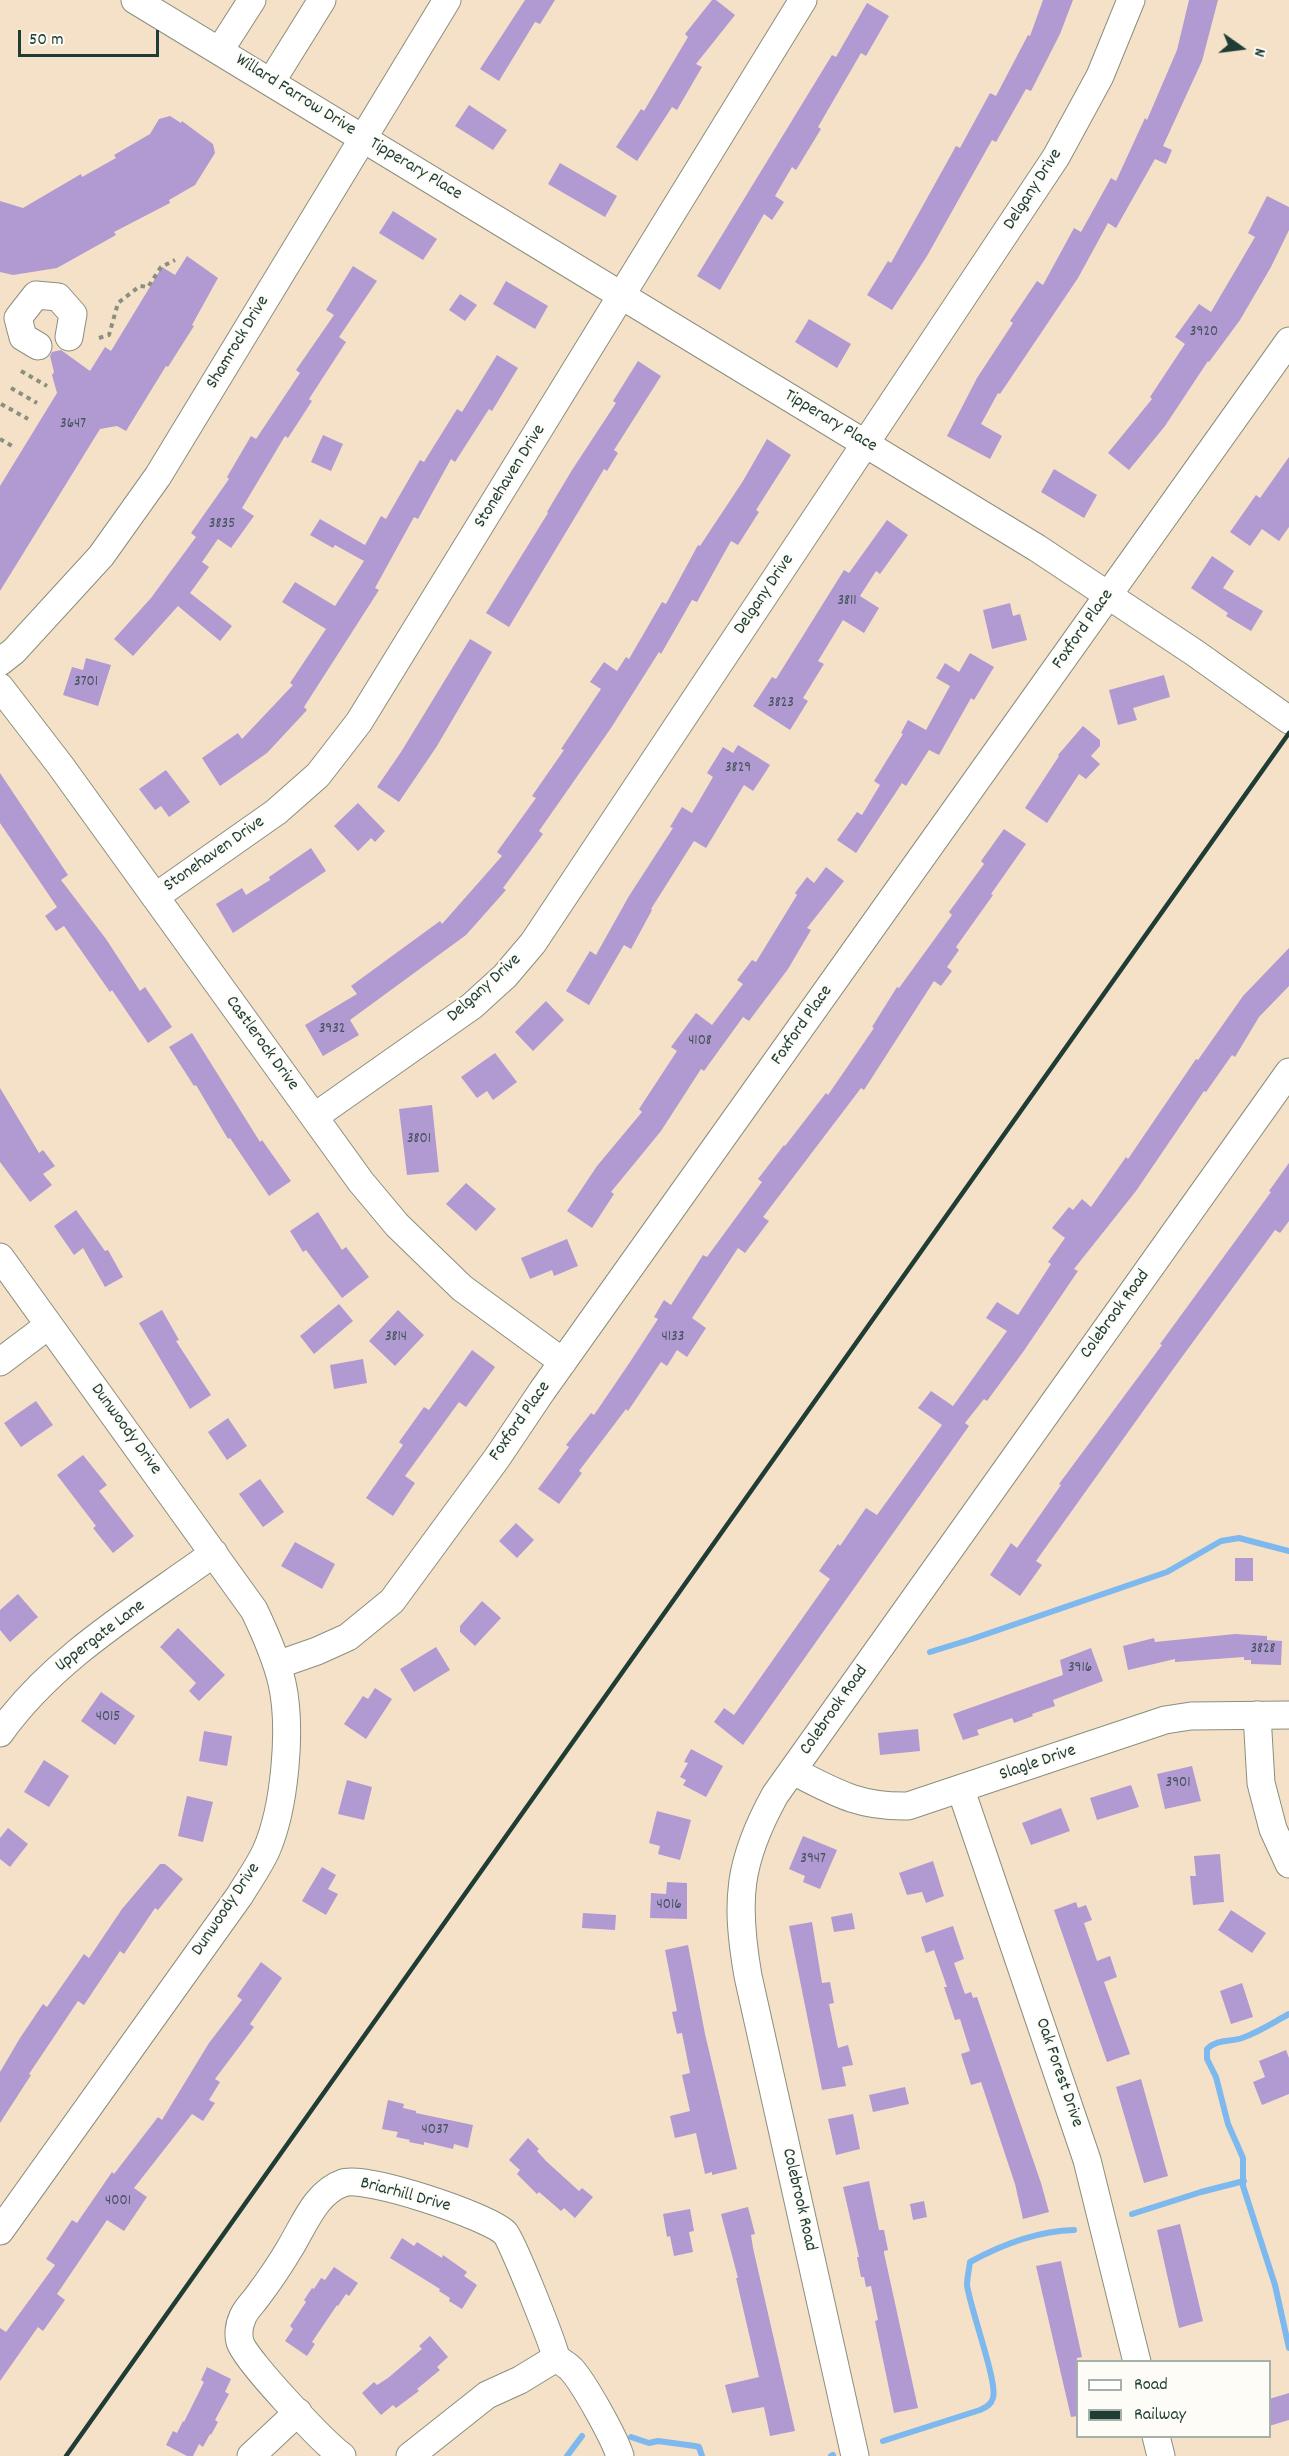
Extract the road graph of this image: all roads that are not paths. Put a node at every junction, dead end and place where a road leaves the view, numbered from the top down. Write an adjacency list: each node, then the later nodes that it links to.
1 (135, 0): 7 (street, Willard Farrow Drive)
2 (252, 0): 7 (street)
3 (322, 0): 8 (street)
4 (447, 0): 9 (street, Shamrock Drive)
5 (803, 0): 10 (street, Stonehaven Drive)
6 (1131, 0): 15 (street, Delgany Drive)
7 (220, 50): 8 (street, Willard Farrow Drive)
8 (272, 82): 9 (street, Willard Farrow Drive)
9 (362, 138): 10 (street, Tipperary Place); 17 (street, Shamrock Drive)
10 (623, 296): 15 (street, Tipperary Place); 20 (street, Stonehaven Drive)
11 (9, 316): 12 (street); 14 (street)
12 (69, 337)
13 (1289, 341): 16 (street, Foxford Place)
14 (38, 346)
15 (865, 444): 16 (street, Tipperary Place); 22 (street, Delgany Drive)
16 (1109, 596): 19 (street, Tipperary Place); 26 (street, Foxford Place)
17 (0, 662)
18 (0, 687): 20 (street, Castlerock Drive)
19 (1289, 720)
20 (155, 897): 22 (street, Castlerock Drive)
21 (1289, 1072): 32 (street, Colebrook Road)
22 (314, 1117): 26 (street, Castlerock Drive)
23 (0, 1257): 24 (street, Dunwoody Drive)
24 (49, 1325): 25 (street); 27 (street, Dunwoody Drive)
25 (0, 1362)
26 (563, 1362): 28 (street, Foxford Place)
27 (214, 1553): 28 (street, Dunwoody Drive); 31 (street, Uppergate Lane)
28 (277, 1665): 35 (street, Dunwoody Drive)
29 (1257, 1715): 30 (street, Slagle Drive); 33 (street, Slagle Drive); 34 (street)
30 (1289, 1715)
31 (0, 1733)
32 (793, 1771): 33 (street, Slagle Drive); 44 (street, Colebrook Road)
33 (961, 1790): 37 (street, Oak Forest Drive)
34 (1289, 1864)
35 (0, 2231)
36 (556, 2358): 38 (street, Briarhill Drive); 42 (street); 43 (street, Briarhill Drive)
37 (1137, 2360)
38 (298, 2412): 40 (street); 41 (street, Briarhill Drive)
39 (1156, 2438): 45 (street)
40 (251, 2456)
41 (342, 2456)
42 (410, 2456)
43 (620, 2456)
44 (855, 2456)
45 (1161, 2456)

